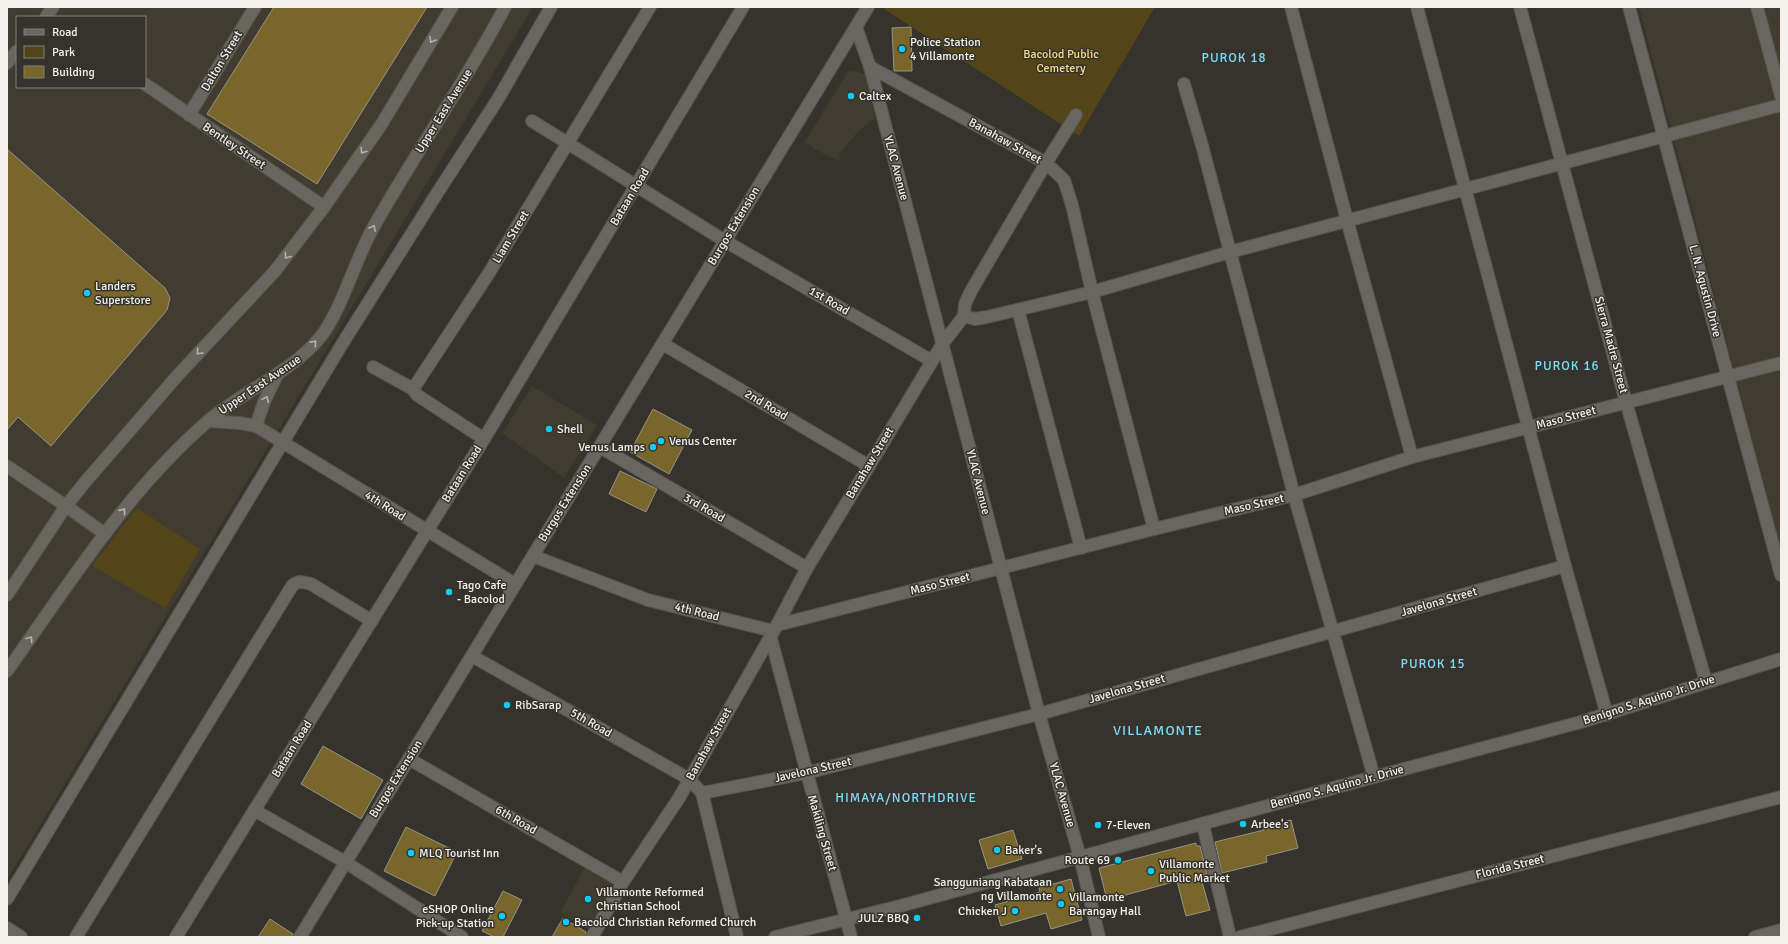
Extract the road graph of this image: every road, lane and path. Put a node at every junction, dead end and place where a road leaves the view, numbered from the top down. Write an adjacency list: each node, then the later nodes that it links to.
1 (53, 7): 14 (street)
2 (255, 7): 23 (street, Dalton Street)
3 (452, 7): 32 (street, one-way to 32)
4 (505, 7): 44 (street, Upper East Avenue, one-way to 4)
5 (551, 7): 52 (street)
6 (650, 7): 27 (street, Liam Street)
7 (743, 7): 30 (street, Bataan Road)
8 (868, 7): 15 (street, Burgos Extension)
9 (1291, 7): 33 (street)
10 (1417, 7): 31 (street)
11 (1520, 7): 29 (street, Sierra Madre Street)
12 (1629, 7): 26 (street, L. N. Agustin Drive)
13 (1760, 8): 21 (street)
14 (48, 16)
15 (856, 27): 18 (street, YLAC Avenue); 34 (street, Burgos Extension)
16 (16, 52): 17 (street)
17 (7, 63)
18 (870, 67): 28 (street, Banahaw Street); 39 (street, YLAC Avenue)
19 (1184, 84): 35 (street)
20 (146, 85): 23 (street, Bentley Street)
21 (1781, 96)
22 (1781, 105): 26 (street)
23 (189, 115): 32 (street, Bentley Street)
24 (1076, 115): 28 (street)
25 (532, 121): 27 (street, 1st Road)
26 (1664, 135): 29 (street); 45 (street, L. N. Agustin Drive)
27 (567, 143): 30 (street, 1st Road); 46 (street, Liam Street)
28 (1046, 163): 36 (street); 38 (street, Banahaw Street)
29 (1561, 164): 31 (street); 47 (street, Sierra Madre Street)
30 (637, 186): 34 (street, 1st Road); 51 (street, Bataan Road)
31 (1465, 189): 33 (street); 50 (street)
32 (324, 207): 58 (street, one-way to 58)
33 (1347, 220): 35 (street); 54 (street)
34 (725, 241): 40 (street, Burgos Extension); 41 (street, 1st Road)
35 (1230, 252): 36 (street); 57 (street)
36 (1092, 292): 37 (street); 59 (street)
37 (1018, 310): 38 (street); 62 (street)
38 (964, 316): 39 (street, Banahaw Street)
39 (943, 343): 41 (street, Banahaw Street); 66 (street, YLAC Avenue)
40 (663, 344): 53 (street, Burgos Extension); 56 (street, 2nd Road)
41 (932, 361): 56 (street, Banahaw Street)
42 (1781, 363): 45 (street, Maso Street)
43 (373, 366): 46 (street)
44 (278, 373): 48 (street, Upper East Avenue); 49 (street, one-way to 44)
45 (1728, 376): 47 (street, Maso Street); 67 (street, L. N. Agustin Drive)
46 (413, 389): 51 (street)
47 (1626, 402): 50 (street, Maso Street); 76 (street, Sierra Madre Street)
48 (208, 421): 49 (street, 4th Road); 61 (street, Upper East Avenue, one-way to 48)
49 (256, 426): 52 (street, 4th Road)
50 (1529, 428): 54 (street, Maso Street); 64 (street)
51 (484, 440): 60 (street, Bataan Road)
52 (283, 443): 60 (street, 4th Road); 90 (street)
53 (600, 447): 63 (street, Burgos Extension); 65 (street, 3rd Road)
54 (1412, 457): 57 (street, Maso Street)
55 (7, 466): 58 (street)
56 (868, 466): 65 (street, Banahaw Street)
57 (1294, 495): 59 (street, Maso Street); 72 (street)
58 (66, 506): 61 (street); 69 (street)
59 (1154, 529): 62 (street, Maso Street)
60 (427, 532): 68 (street, 4th Road); 70 (street, Bataan Road)
61 (105, 534): 75 (street, Upper East Avenue, one-way to 61)
62 (1081, 548): 66 (street, Maso Street)
63 (533, 556): 68 (street, Burgos Extension); 71 (street, 4th Road)
64 (1565, 566): 72 (street, Javelona Street); 78 (street)
65 (807, 568): 71 (street, Banahaw Street)
66 (1000, 569): 71 (street, Maso Street); 77 (street, YLAC Avenue)
67 (1781, 575)
68 (515, 584): 73 (street, Burgos Extension)
69 (7, 595)
70 (372, 621): 85 (street, Bataan Road); 95 (street)
71 (774, 630): 80 (street, Makiling Street); 82 (street, Banahaw Street)
72 (1334, 632): 77 (street, Javelona Street); 81 (street)
73 (472, 656): 79 (street, Burgos Extension); 82 (street, 5th Road)
74 (1781, 659): 76 (street, Benigno S. Aquino Jr. Drive)
75 (7, 670)
76 (1706, 682): 78 (street, Benigno S. Aquino Jr. Drive)
77 (1039, 714): 80 (street, Javelona Street); 87 (street, YLAC Avenue)
78 (1607, 715): 81 (street, Benigno S. Aquino Jr. Drive)
79 (409, 759): 88 (street, Burgos Extension); 89 (street, 6th Road)
80 (806, 773): 83 (street, Javelona Street); 91 (street, Makiling Street)
81 (1374, 777): 86 (street, Benigno S. Aquino Jr. Drive)
82 (689, 779): 83 (street); 89 (street, Banahaw Street)
83 (702, 793): 100 (street)
84 (1781, 797): 105 (street, Florida Street)
85 (254, 810): 88 (street); 96 (street, Bataan Road)
86 (1202, 825): 87 (street, Benigno S. Aquino Jr. Drive); 104 (street)
87 (1080, 857): 91 (street, Benigno S. Aquino Jr. Drive); 103 (street, YLAC Avenue)
88 (345, 862): 97 (street, Burgos Extension); 98 (street)
89 (623, 882): 99 (street, Banahaw Street)
90 (7, 899)
91 (846, 919): 101 (street, Benigno S. Aquino Jr. Drive); 102 (street, Makiling Street)
92 (7, 928): 94 (street)
93 (1781, 930): 106 (street)
94 (21, 937)
95 (76, 937)
96 (176, 937)
97 (300, 937)
98 (462, 937)
99 (592, 937)
100 (737, 937)
101 (775, 937)
102 (851, 937)
103 (1099, 937)
104 (1230, 937)
105 (1240, 937)
106 (1755, 937)

